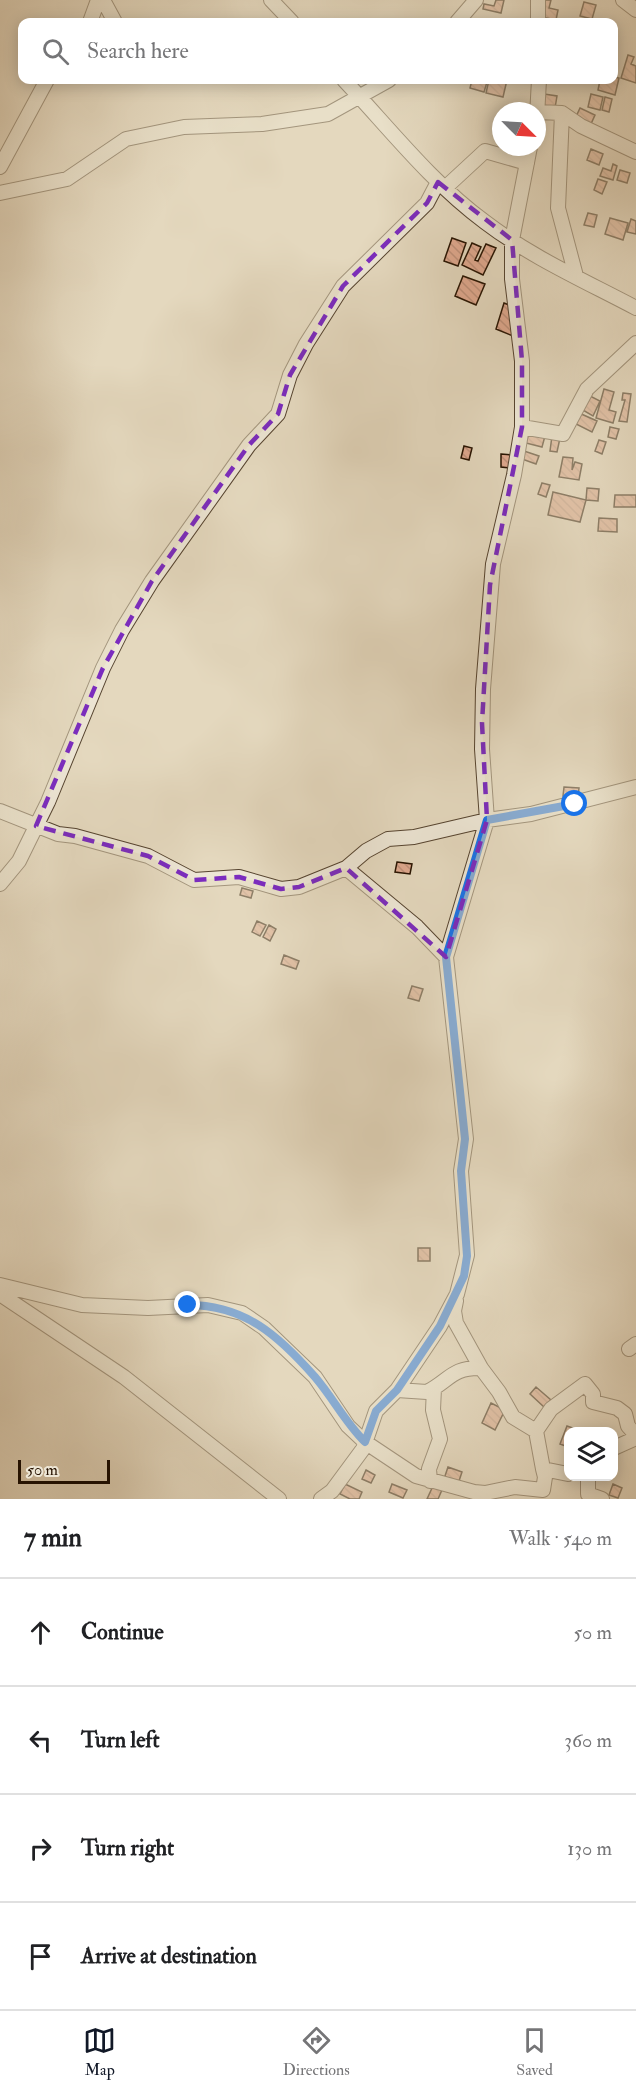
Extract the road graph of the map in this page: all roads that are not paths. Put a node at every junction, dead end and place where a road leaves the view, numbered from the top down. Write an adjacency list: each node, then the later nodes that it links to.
1 (98, 0): 8 (street)
2 (103, 0): 9 (street)
3 (271, 0): 10 (street)
4 (476, 0): 11 (street)
5 (538, 0): 12 (street)
6 (623, 0): 7 (street)
7 (636, 10)
8 (91, 18)
9 (113, 18)
10 (288, 18)
11 (460, 18)
12 (538, 18)
13 (45, 84): 24 (street)
14 (348, 84): 17 (street)
15 (382, 84): 17 (street)
16 (539, 84): 18 (street)
17 (361, 97): 25 (street); 26 (street)
18 (538, 102)
19 (562, 113): 20 (street); 21 (street); 28 (street)
20 (546, 114)
21 (636, 152)
22 (528, 156): 23 (street)
23 (527, 163): 25 (street); 27 (street)
24 (0, 167)
25 (441, 185): 27 (street); 35 (street)
26 (0, 193)
27 (513, 240): 28 (street); 31 (street)
28 (576, 276): 29 (street)
29 (636, 308)
30 (636, 343): 31 (street)
31 (522, 427): 34 (street)
32 (636, 787): 34 (street)
33 (0, 811): 35 (street)
34 (487, 820): 36 (street); 38 (street)
35 (36, 826): 36 (street); 37 (street)
36 (346, 868): 38 (street)
37 (0, 884)
38 (446, 957): 41 (street)
39 (0, 1285): 47 (street)
40 (0, 1294): 56 (street)
41 (457, 1294): 42 (street); 44 (street)
42 (481, 1368): 43 (street); 45 (street)
43 (434, 1388): 44 (street); 51 (street)
44 (397, 1390): 47 (street)
45 (536, 1431): 46 (street); 49 (street)
46 (636, 1437): 48 (street)
47 (365, 1442): 51 (street); 55 (street)
48 (618, 1446)
49 (543, 1469): 50 (street); 54 (street)
50 (564, 1473)
51 (430, 1481): 53 (street)
52 (588, 1481): 57 (street)
53 (454, 1493): 54 (street)
54 (544, 1494)
55 (328, 1496)
56 (279, 1499)
57 (602, 1499)

